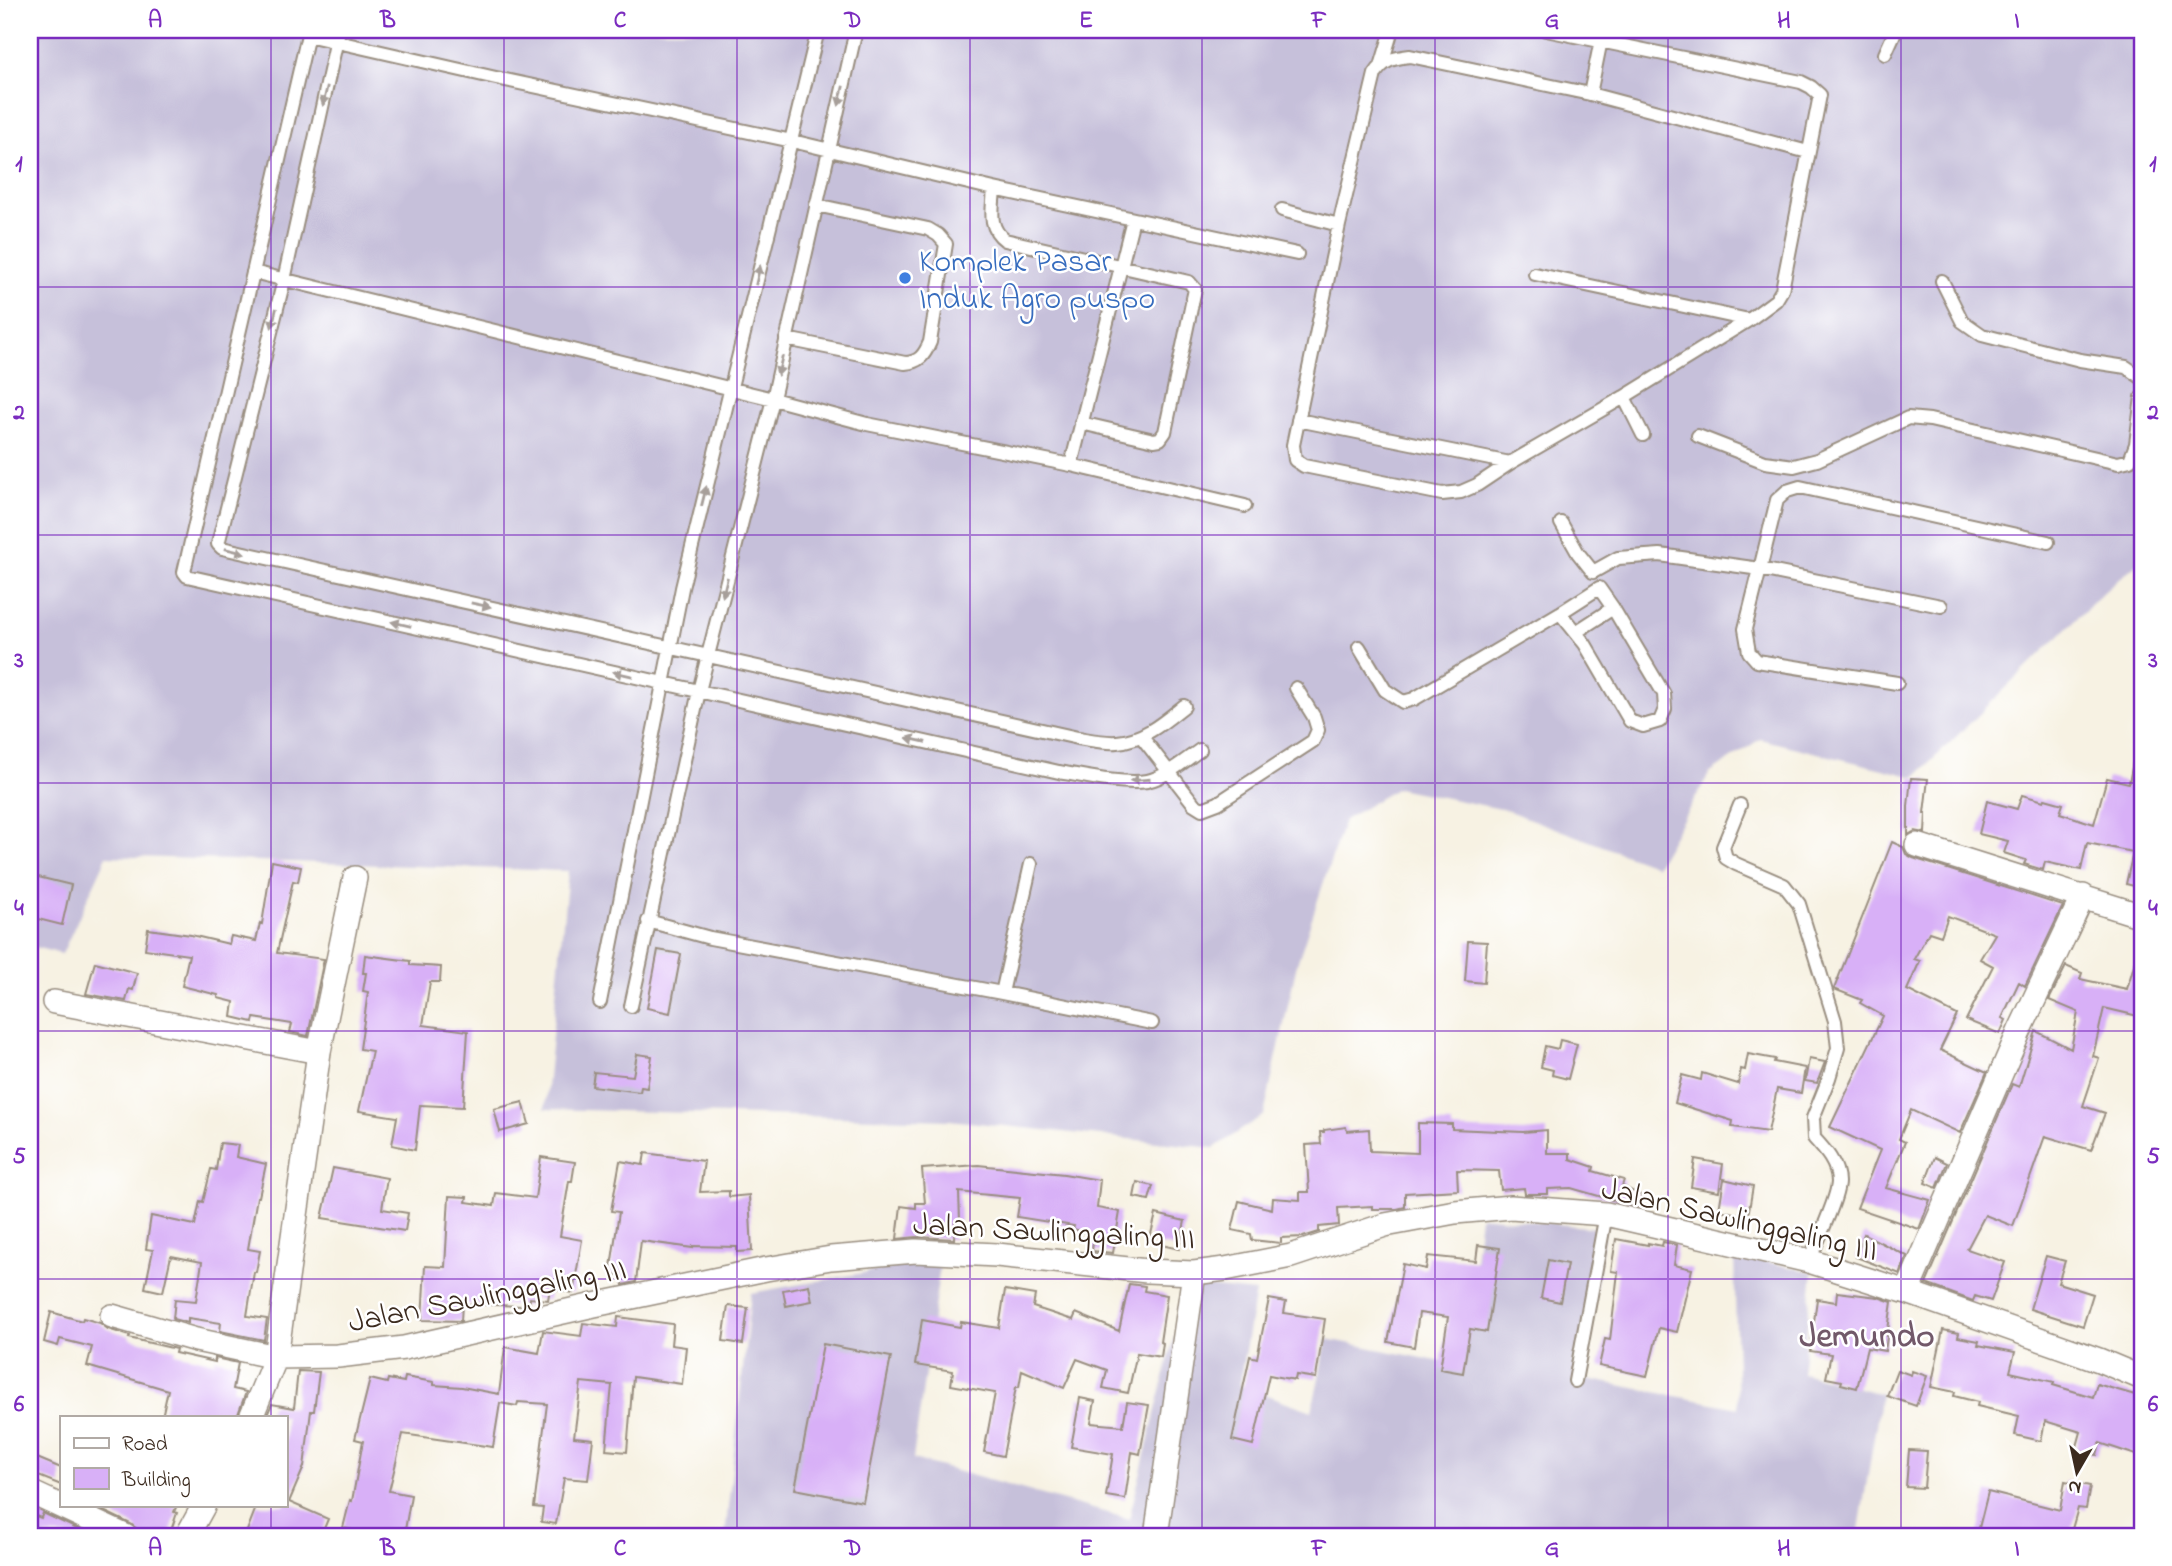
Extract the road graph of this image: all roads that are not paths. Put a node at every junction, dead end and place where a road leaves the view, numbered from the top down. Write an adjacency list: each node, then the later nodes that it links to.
1 (818, 30): 12 (lane)
2 (856, 30): 13 (lane, one-way to 13)
3 (1392, 30): 10 (lane)
4 (1546, 30): 8 (lane)
5 (308, 32): 7 (lane); 22 (lane)
6 (1894, 34): 9 (lane)
7 (338, 36): 12 (lane); 24 (lane, one-way to 24)
8 (1602, 36): 11 (lane); 14 (lane)
9 (1885, 54)
10 (1382, 63): 11 (lane); 19 (lane)
11 (1590, 94): 14 (lane)
12 (792, 141): 13 (lane); 29 (lane, one-way to 12)
13 (829, 150): 15 (lane); 16 (lane)
14 (1808, 152): 26 (lane)
15 (995, 190): 18 (lane); 21 (lane)
16 (817, 205): 27 (lane); 27 (lane)
17 (1282, 211): 19 (lane)
18 (1133, 219): 20 (lane); 21 (lane)
19 (1339, 225): 33 (lane)
20 (1297, 254)
21 (1120, 265): 34 (lane); 34 (lane)
22 (253, 272): 24 (lane); 52 (lane, one-way to 22)
23 (1535, 274): 26 (lane)
24 (284, 280): 29 (lane); 49 (lane, one-way to 49)
25 (1942, 281): 28 (lane)
26 (1749, 320): 30 (lane)
27 (786, 339): 32 (lane, one-way to 32)
28 (2142, 378)
29 (730, 390): 32 (lane); 49 (lane, one-way to 29)
30 (1624, 397): 35 (lane); 37 (lane)
31 (2142, 397): 36 (lane)
32 (773, 399): 38 (lane); 51 (lane, one-way to 51)
33 (1298, 420): 37 (lane); 37 (lane)
34 (1081, 422): 38 (lane)
35 (1643, 435)
36 (1698, 436)
37 (1510, 463)
38 (1071, 465): 39 (lane)
39 (1245, 506)
40 (1561, 523): 43 (lane)
41 (2048, 542): 42 (lane)
42 (1760, 569): 43 (lane); 45 (lane); 53 (lane)
43 (1592, 572): 44 (lane)
44 (1599, 588): 46 (lane); 47 (lane)
45 (1941, 606)
46 (1613, 608): 48 (lane); 48 (lane)
47 (1560, 613): 48 (lane); 50 (lane)
48 (1576, 632)
49 (669, 646): 51 (lane); 52 (lane)
50 (1359, 647)
51 (708, 656): 55 (lane); 57 (lane)
52 (662, 682): 55 (lane); 69 (lane)
53 (1897, 683)
54 (1296, 688): 59 (lane)
55 (699, 691): 59 (lane, one-way to 55); 66 (lane)
56 (1184, 706): 57 (lane)
57 (1141, 736): 59 (lane)
58 (1200, 750): 59 (lane)
59 (1168, 771)
60 (1740, 805): 74 (lane)
61 (1917, 845): 64 (street)
62 (1031, 864): 67 (lane)
63 (355, 878): 72 (street)
64 (2083, 896): 65 (street); 76 (street)
65 (2142, 916)
66 (648, 921): 67 (lane); 70 (lane)
67 (1002, 993): 71 (lane)
68 (54, 1002): 72 (street)
69 (600, 1002)
70 (631, 1006)
71 (1152, 1023)
72 (319, 1052): 78 (street)
73 (1606, 1214): 74 (street, Jalan Sawlinggaling III); 75 (street, Jalan Sawlinggaling III); 80 (lane)
74 (1809, 1261): 76 (street, Jalan Sawlinggaling III)
75 (1194, 1273): 78 (street, Jalan Sawlinggaling III); 88 (street)
76 (1907, 1292): 79 (street, Jalan Sawlinggaling III)
77 (112, 1317): 78 (street, Jalan Sawlinggaling III)
78 (276, 1357): 81 (street)
79 (2142, 1378)
80 (1575, 1381)
81 (251, 1416)
82 (30, 1492): 84 (street)
83 (60, 1506): 86 (street)
84 (60, 1506)
85 (203, 1506): 87 (street)
86 (125, 1536)
87 (187, 1536)
88 (1156, 1536)

